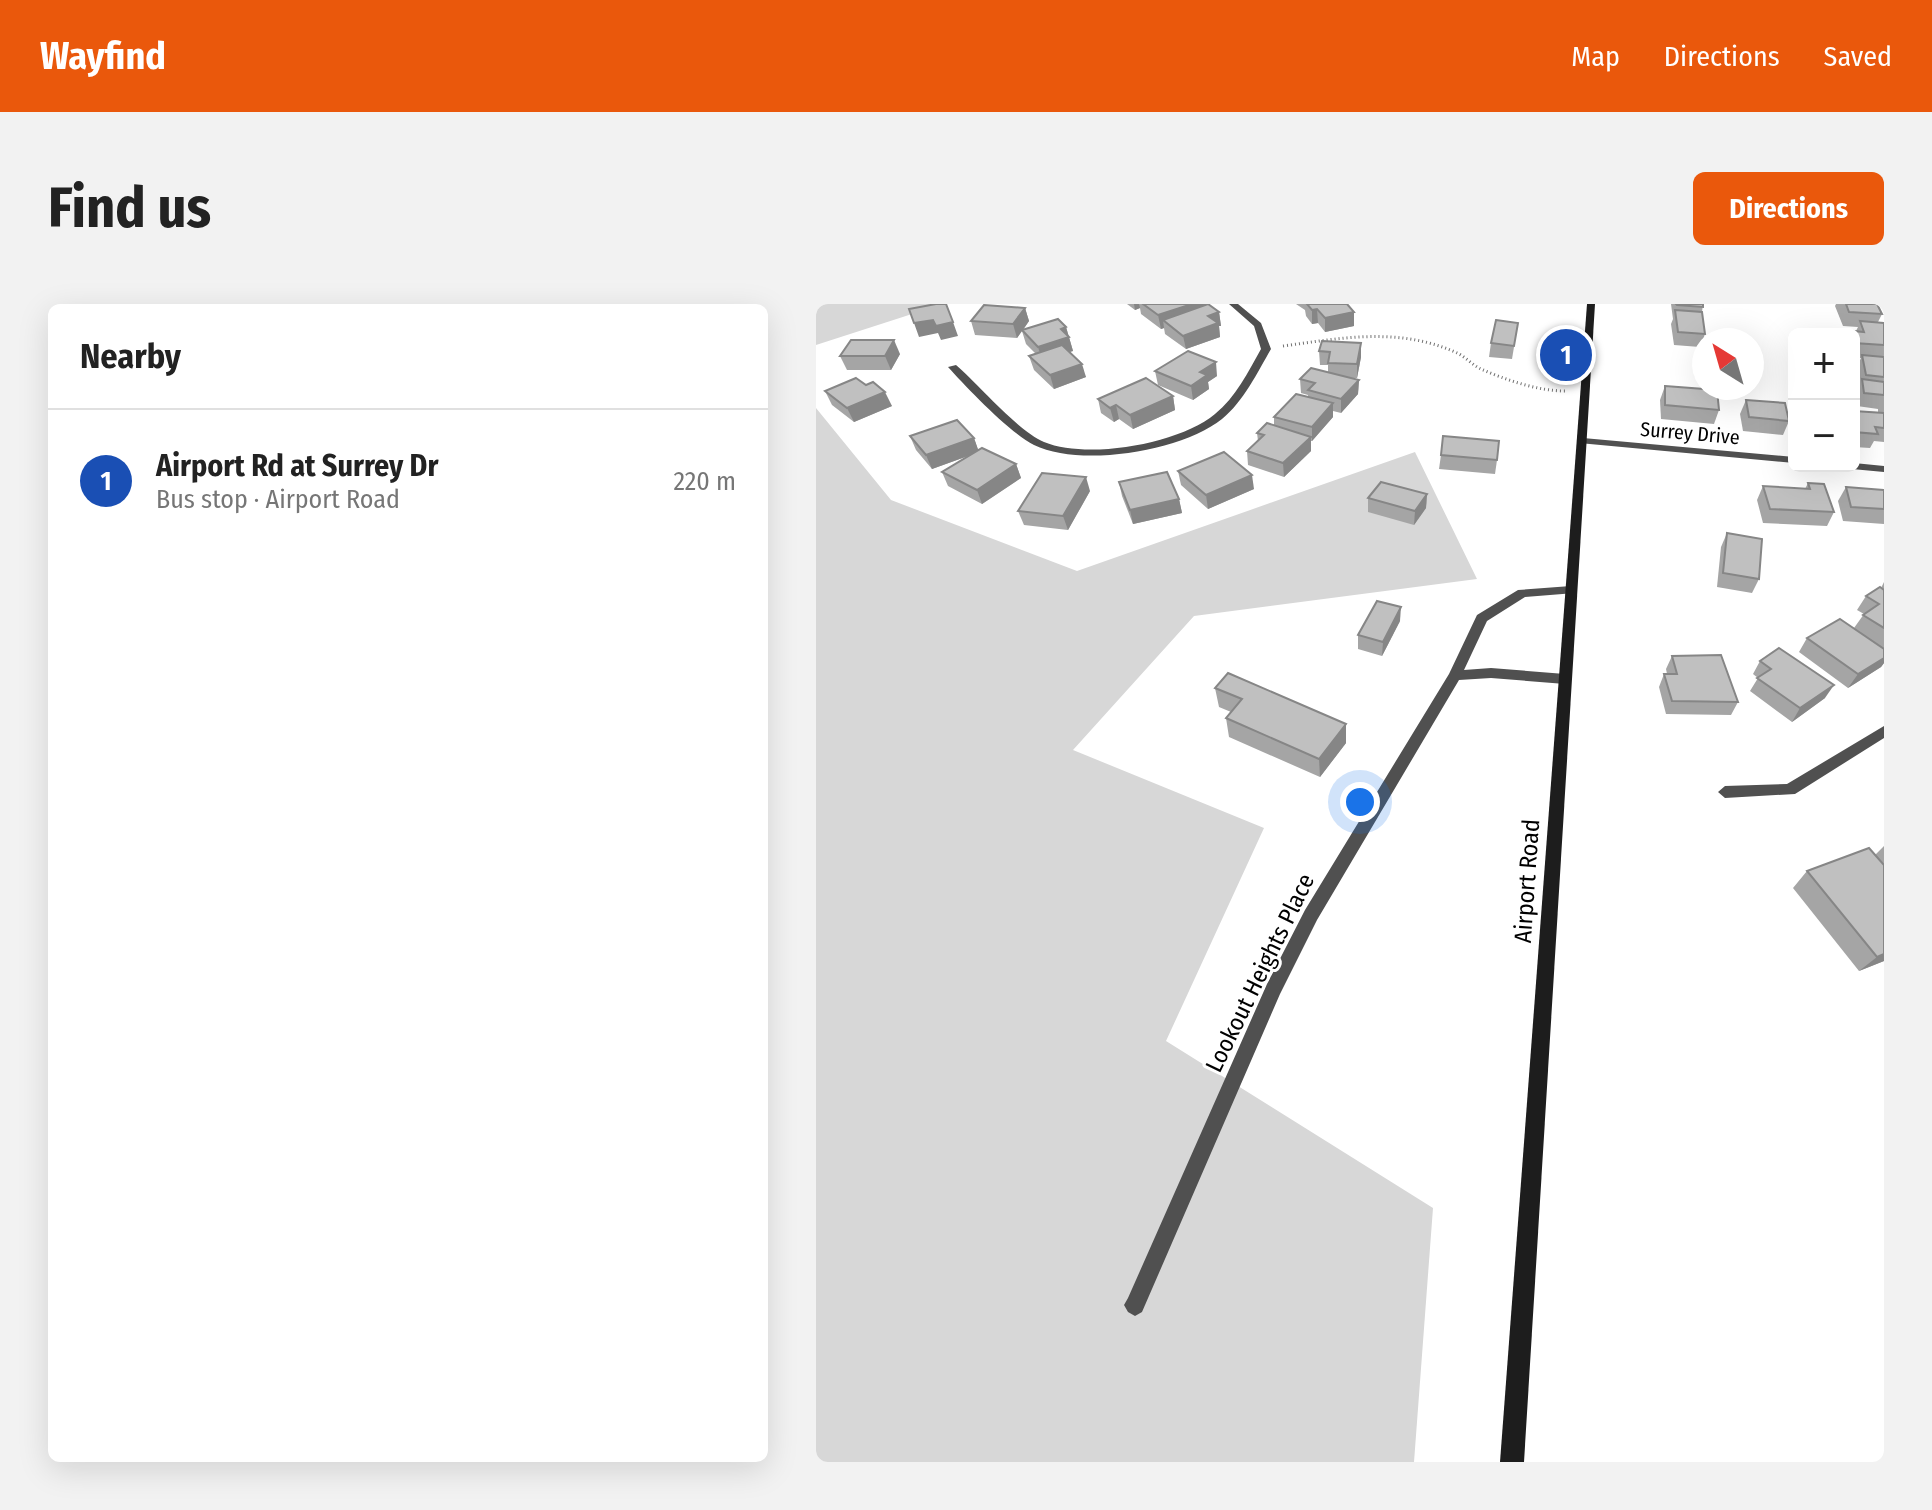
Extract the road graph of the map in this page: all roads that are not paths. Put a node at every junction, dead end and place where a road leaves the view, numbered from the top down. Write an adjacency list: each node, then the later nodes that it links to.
1 (1233, 304): 3 (street)
2 (1591, 304): 4 (main road, Airport Road)
3 (953, 367)
4 (1583, 441): 5 (street, Surrey Drive); 8 (main road, Airport Road)
5 (1788, 459)
6 (1860, 467): 7 (street)
7 (1884, 469)
8 (1571, 590): 9 (street, Lookout Heights Place); 10 (main road, Airport Road)
9 (1455, 675): 10 (street); 13 (street, Lookout Heights Place)
10 (1565, 679): 14 (main road, Airport Road)
11 (1884, 731): 12 (street)
12 (1725, 792)
13 (1135, 1305)
14 (1512, 1462)

